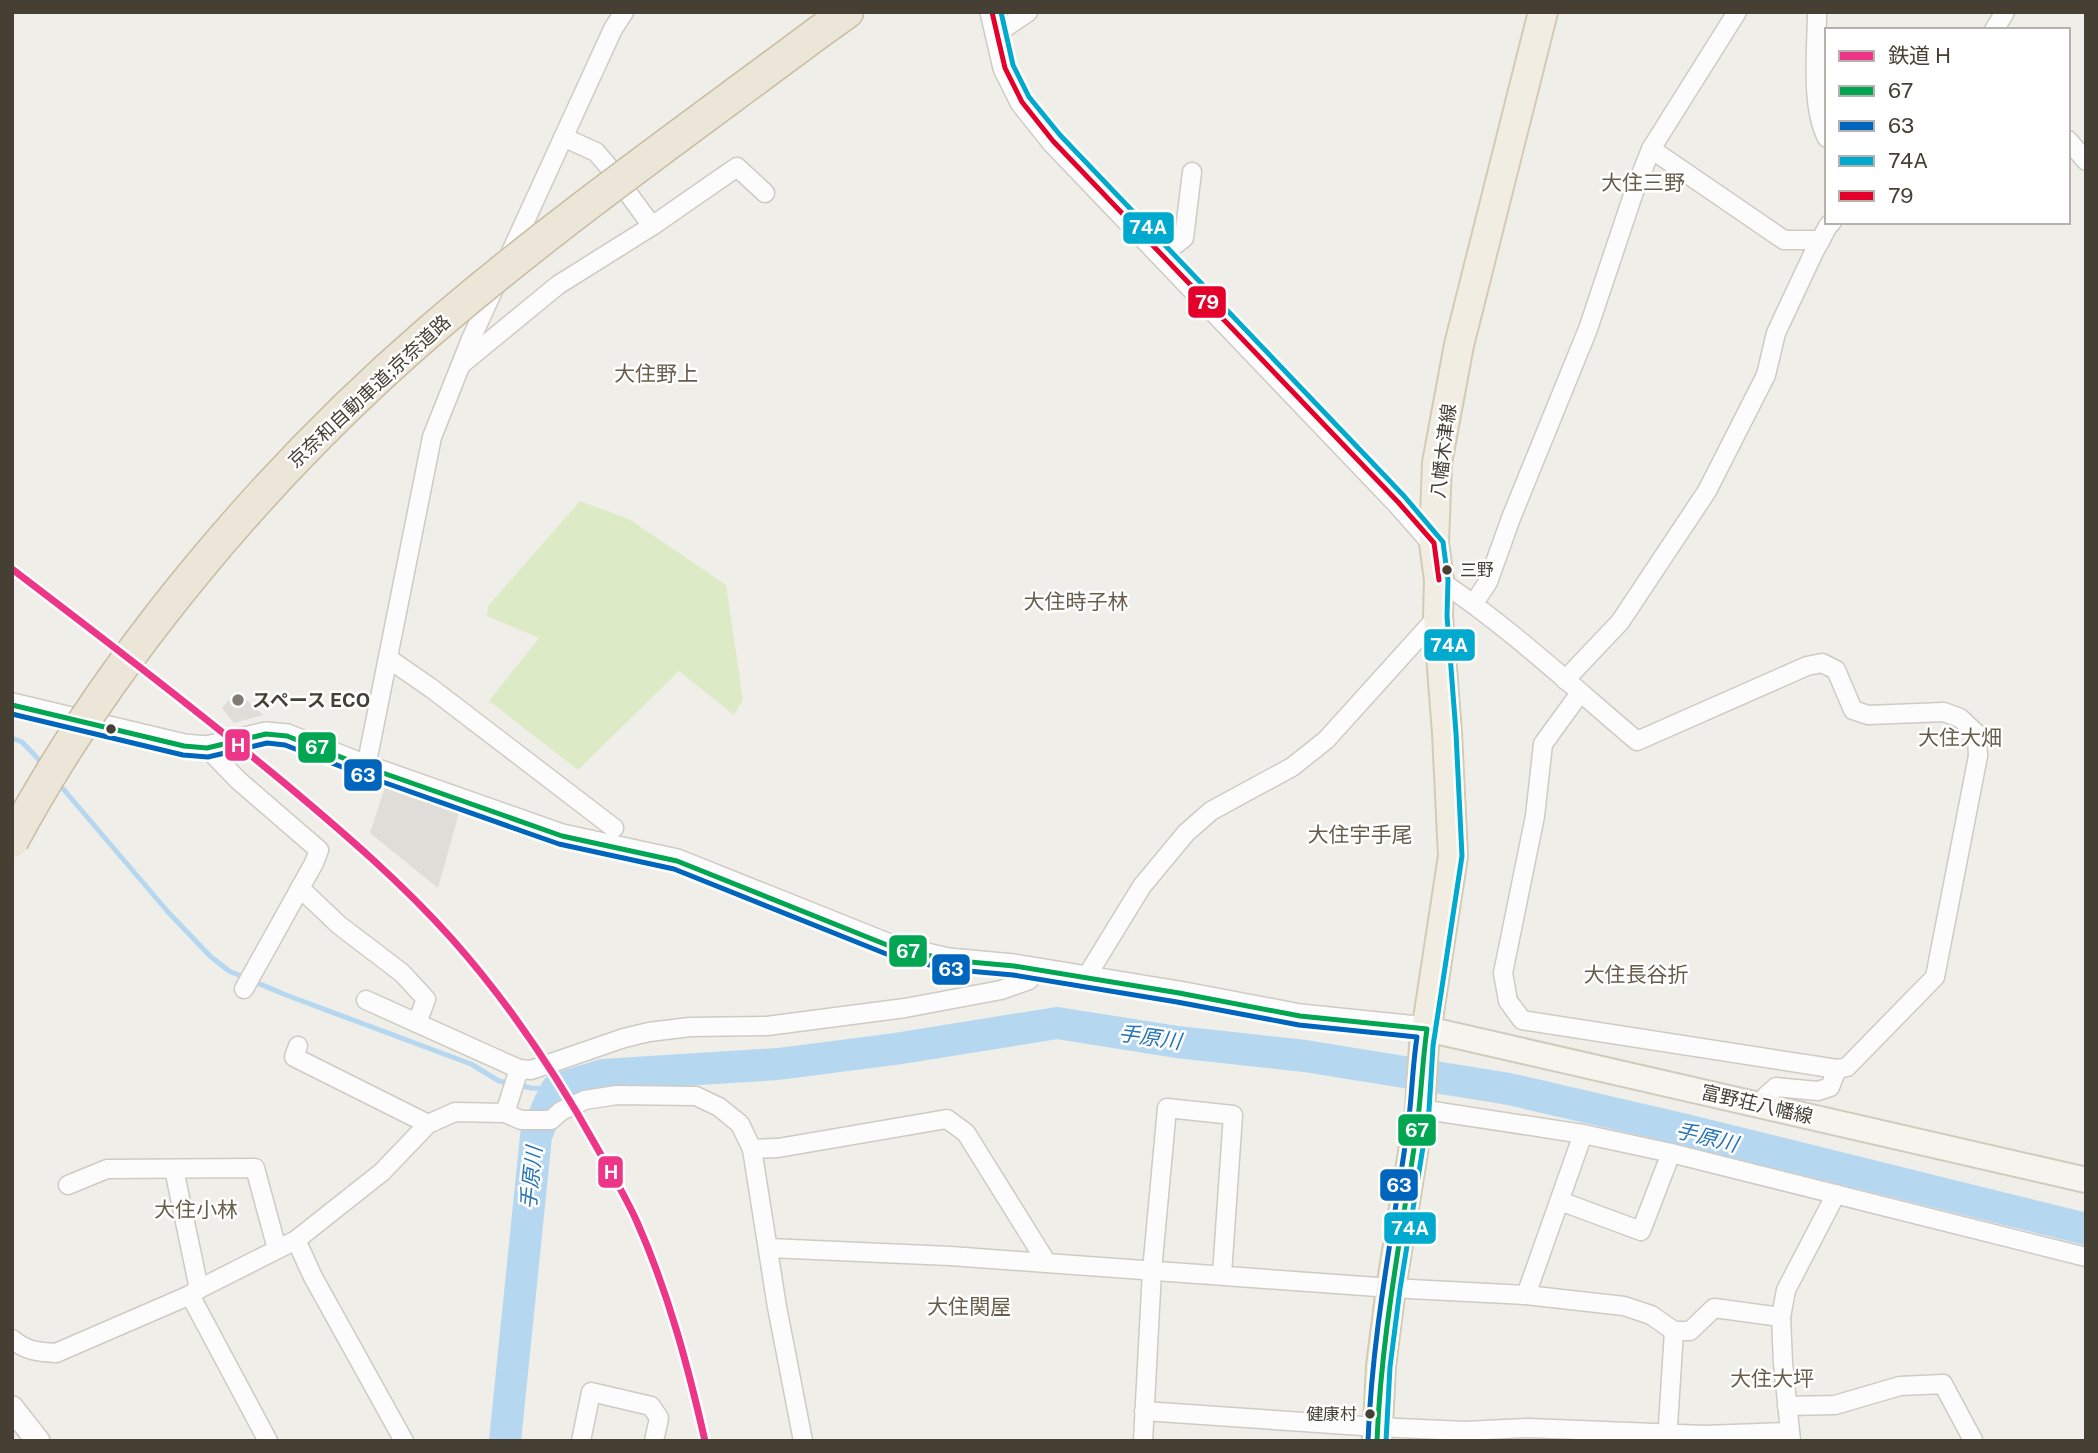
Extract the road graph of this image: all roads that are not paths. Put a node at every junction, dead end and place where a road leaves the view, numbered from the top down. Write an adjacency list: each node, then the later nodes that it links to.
1 (624, 12): 11 (street)
2 (1028, 12): 8 (street)
3 (1543, 12): 22 (main road, 八幡木津線)
4 (1737, 12): 13 (street)
5 (1817, 12): 10 (street)
6 (2005, 12): 9 (street)
7 (836, 19): 33 (highway, 京奈和自動車道;京奈道路, bridge)
8 (994, 23): 20 (street)
9 (1995, 28)
10 (1825, 134)
11 (563, 137): 18 (street); 21 (street)
12 (2070, 143): 14 (street)
13 (1651, 149): 19 (street); 24 (street)
14 (2086, 161)
15 (1192, 173): 20 (street)
16 (765, 192): 18 (street)
17 (1831, 224): 19 (street)
18 (652, 226): 21 (street)
19 (1821, 240): 27 (street)
20 (1162, 255): 22 (street)
21 (460, 366): 26 (street)
22 (1434, 542): 23 (main road, 八幡木津線)
23 (1438, 580): 24 (street); 25 (main road, 八幡木津線)
24 (1474, 603): 27 (street)
25 (1438, 616): 36 (street); 40 (main road, 八幡木津線)
26 (389, 659): 31 (street); 32 (street)
27 (1565, 680): 28 (street)
28 (1580, 693): 42 (street); 42 (street)
29 (12, 705): 30 (street)
30 (207, 748): 31 (street); 34 (street)
31 (366, 767): 35 (street)
32 (614, 828)
33 (12, 841)
34 (300, 888): 37 (street); 39 (street)
35 (1035, 970): 36 (street); 43 (street)
36 (1085, 979): 40 (street)
37 (244, 989)
38 (366, 1000): 39 (street)
39 (417, 1023): 43 (street)
40 (1426, 1037): 44 (main road, 八幡木津線); 45 (main road, 富野荘八幡線)
41 (298, 1046): 47 (street)
42 (1837, 1069): 45 (street)
43 (519, 1073): 46 (street)
44 (1420, 1105): 48 (street); 63 (main road, 八幡木津線)
45 (1760, 1105): 52 (main road, 富野荘八幡線)
46 (513, 1117): 47 (street); 49 (street)
47 (428, 1124): 56 (street)
48 (1583, 1134): 50 (street); 55 (street)
49 (752, 1149): 57 (street); 60 (street)
50 (1671, 1153): 54 (street); 55 (street)
51 (174, 1169): 53 (street); 58 (street); 64 (street)
52 (2086, 1180)
53 (68, 1185)
54 (1836, 1194): 59 (street); 66 (street)
55 (1560, 1201): 65 (street)
56 (296, 1240): 58 (street); 78 (street)
57 (769, 1248): 60 (street); 81 (street)
58 (277, 1250): 64 (street)
59 (2086, 1257)
60 (1047, 1263): 61 (street)
61 (1152, 1272): 62 (street); 62 (street); 71 (street)
62 (1222, 1274): 63 (street)
63 (1391, 1288): 65 (street); 72 (main road, 八幡木津線)
64 (194, 1292): 68 (street); 77 (street)
65 (1526, 1295): 67 (street)
66 (1780, 1317): 67 (street); 69 (street)
67 (1675, 1331): 74 (street)
68 (12, 1339)
69 (1787, 1406): 73 (street); 75 (street)
70 (12, 1408): 76 (street)
71 (1144, 1411): 72 (street); 82 (street)
72 (1377, 1434): 74 (street)
73 (1790, 1436): 74 (street)
74 (1667, 1437)
75 (1973, 1440)
76 (38, 1441)
77 (268, 1441)
78 (404, 1441)
79 (580, 1441): 80 (street)
80 (654, 1441)
81 (803, 1441)
82 (1143, 1441)

